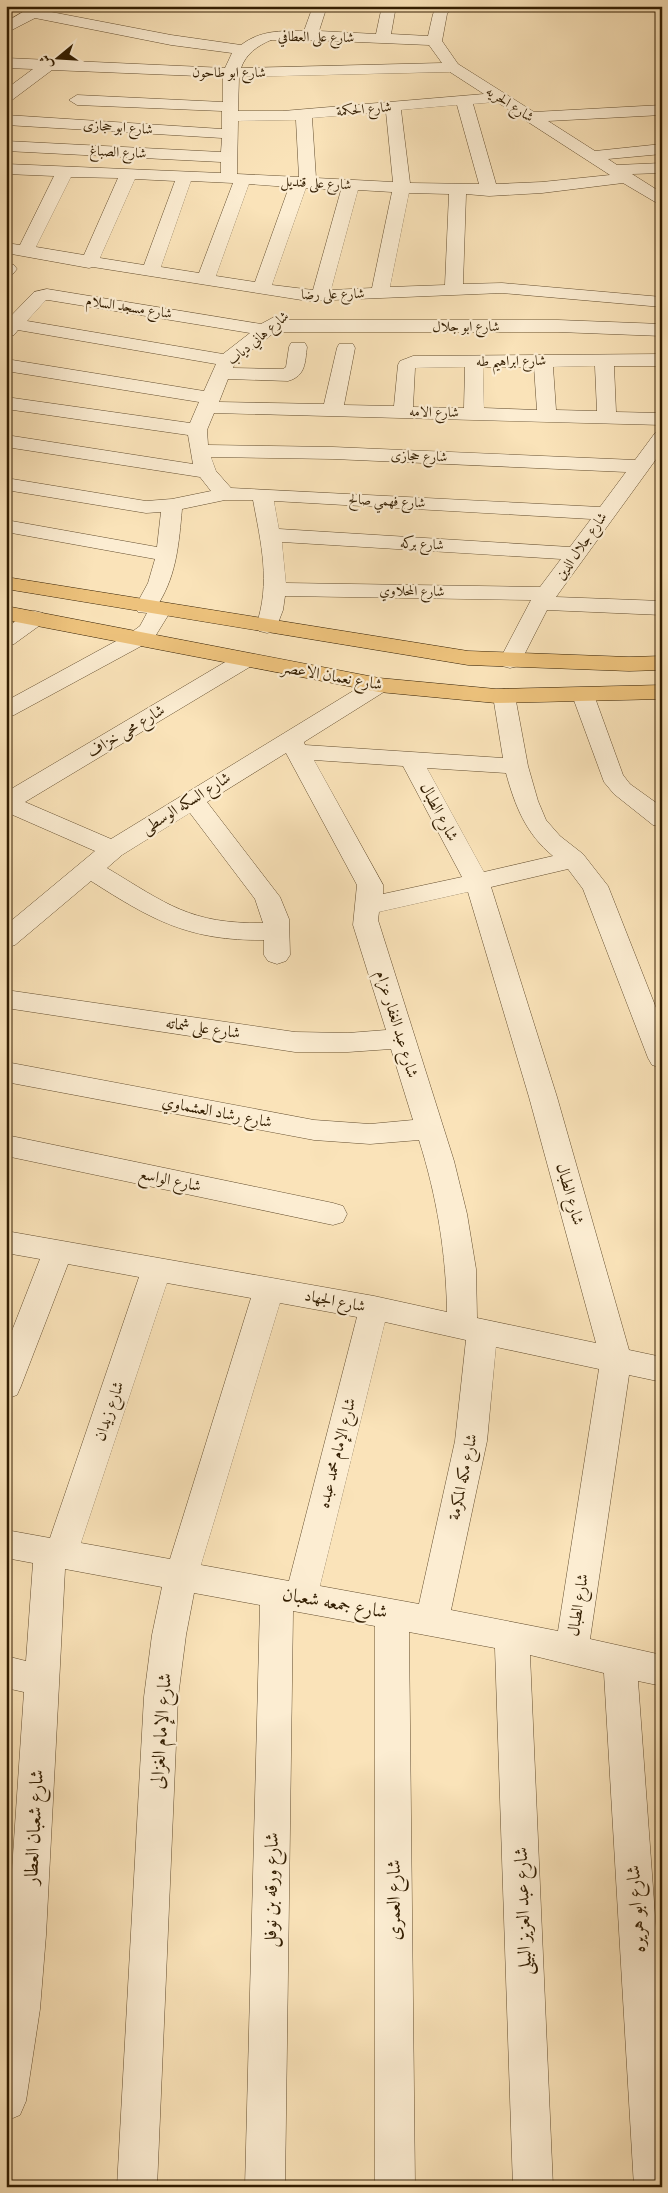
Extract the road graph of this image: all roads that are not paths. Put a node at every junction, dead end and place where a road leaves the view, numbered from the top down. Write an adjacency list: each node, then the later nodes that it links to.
1 (320, 6): 6 (street)
2 (389, 6): 7 (street)
3 (446, 6): 8 (street)
4 (39, 10): 5 (street); 9 (street)
5 (10, 24)
6 (310, 35): 7 (street, شارع على العطافي); 9 (street, شارع على العطافي)
7 (384, 38): 8 (street, شارع على العطافي)
8 (434, 41): 13 (street, شارع الحريه)
9 (244, 50): 15 (street, شارع على العطافي)
10 (6, 63): 11 (street, شارع ابو طاحون)
11 (48, 64): 12 (street, شارع ابو طاحون); 16 (street)
12 (106, 67): 14 (street, شارع ابو طاحون); 18 (street)
13 (453, 67): 15 (street, شارع ابو طاحون); 17 (street, شارع الحريه)
14 (181, 72): 15 (street, شارع ابو طاحون); 20 (street)
15 (231, 73): 23 (street, شارع على العطافي)
16 (6, 97)
17 (498, 97): 19 (street, شارع الحكمة); 25 (street, شارع الحريه)
18 (77, 100): 20 (street, شارع الحكمة); 27 (street)
19 (464, 100): 21 (street, شارع الحكمة); 46 (street)
20 (161, 106): 23 (street, شارع الحكمة); 28 (street)
21 (393, 107): 24 (street, شارع الحكمة); 45 (street)
22 (662, 110): 25 (street)
23 (230, 112): 24 (street, شارع الحكمة); 31 (street, شارع على العطافي)
24 (304, 114): 43 (street)
25 (529, 116): 30 (street, شارع الحريه)
26 (6, 120): 27 (street, شارع ابو حجازى)
27 (58, 123): 28 (street, شارع ابو حجازى)
28 (147, 129): 31 (street, شارع ابو حجازى)
29 (597, 130): 30 (street)
30 (551, 131): 34 (street, شارع الحريه)
31 (230, 134): 35 (street, شارع على العطافي)
32 (6, 146): 35 (street, شارع الصباغ)
33 (662, 149): 34 (street)
34 (590, 156): 40 (street, شارع الحريه)
35 (230, 157): 42 (street, شارع على العطافي)
36 (662, 168): 40 (street, شارع على قنديل)
37 (7, 169): 38 (street, شارع على قنديل)
38 (65, 171): 39 (street, شارع على قنديل); 50 (street)
39 (129, 173): 41 (street, شارع على قنديل); 51 (street)
40 (618, 174): 46 (street, شارع على قنديل); 48 (street, شارع الحريه)
41 (186, 176): 42 (street, شارع على قنديل); 52 (street)
42 (236, 178): 43 (street, شارع على قنديل); 53 (street, شارع على العطافي)
43 (304, 182): 44 (street, شارع على قنديل); 54 (street)
44 (351, 185): 45 (street, شارع على قنديل); 57 (street)
45 (402, 187): 47 (street, شارع على قنديل); 56 (street)
46 (488, 190): 47 (street, شارع على قنديل)
47 (458, 191): 55 (street)
48 (662, 201)
49 (6, 248): 50 (street, شارع على رضا)
50 (25, 252): 51 (street, شارع على رضا)
51 (89, 263): 52 (street, شارع على رضا)
52 (150, 272): 53 (street, شارع على رضا)
53 (205, 281): 54 (street, شارع على رضا)
54 (262, 289): 57 (street, شارع على رضا)
55 (454, 289): 56 (street, شارع على رضا); 58 (street, شارع على رضا)
56 (380, 293): 57 (street, شارع على رضا)
57 (314, 296): 60 (street, شارع هاني دياب)
58 (662, 302)
59 (13, 318): 60 (street, شارع مسجد السلام); 69 (street)
60 (268, 328): 61 (street, شارع ابو جلال); 69 (street, شارع هاني دياب)
61 (662, 330)
62 (298, 347): 69 (street)
63 (346, 348): 72 (street)
64 (604, 360): 65 (street, شارع ابراهيم طه); 66 (street, شارع ابراهيم طه); 76 (street)
65 (662, 360)
66 (543, 361): 67 (street, شارع ابراهيم طه); 75 (street)
67 (474, 362): 73 (street, شارع ابراهيم طه); 74 (street)
68 (6, 365): 70 (street, شارع الامه)
69 (224, 367): 70 (street, شارع هاني دياب)
70 (208, 402): 72 (street, شارع الامه); 78 (street, شارع هاني دياب)
71 (6, 403): 78 (street)
72 (333, 410): 73 (street, شارع الامه)
73 (403, 411): 74 (street, شارع الامه)
74 (474, 413): 75 (street, شارع الامه)
75 (547, 415): 76 (street, شارع الامه)
76 (607, 417): 77 (street, شارع الامه)
77 (662, 419)
78 (197, 430): 81 (street, شارع هاني دياب)
79 (662, 437): 82 (street, شارع جلال الدين)
80 (6, 441): 83 (street)
81 (199, 451): 82 (street, شارع حجازى); 83 (street, شارع هاني دياب)
82 (650, 458): 88 (street, شارع جلال الدين)
83 (206, 472): 85 (street, شارع هاني دياب)
84 (6, 484): 87 (street, شارع فهمي صالح)
85 (225, 494): 86 (street, شارع فهمي صالح); 87 (street, شارع فهمي صالح)
86 (262, 494): 88 (street, شارع فهمي صالح); 90 (street)
87 (172, 506): 92 (street)
88 (604, 513): 91 (street, شارع جلال الدين)
89 (6, 526): 92 (street)
90 (269, 535): 91 (street, شارع بركه); 94 (street)
91 (576, 554): 95 (street, شارع جلال الدين)
92 (167, 555): 97 (street)
93 (6, 583): 96 (main road)
94 (276, 589): 95 (street, شارع المحلاوي); 101 (street)
95 (544, 599): 98 (street, شارع المحلاوي); 108 (street, شارع جلال الدين)
96 (108, 601): 97 (main road); 102 (main road)
97 (154, 608): 101 (main road); 105 (street)
98 (662, 608)
99 (6, 613): 100 (main road, شارع نعمان الاعصر)
100 (35, 618): 102 (main road, شارع نعمان الاعصر); 104 (street)
101 (267, 626): 103 (main road)
102 (88, 629): 105 (main road, شارع نعمان الاعصر)
103 (302, 631): 106 (main road); 110 (main road)
104 (6, 639)
105 (137, 639): 107 (main road, شارع نعمان الاعصر); 116 (street)
106 (468, 658): 108 (main road); 113 (main road)
107 (245, 660): 110 (main road, شارع نعمان الاعصر); 123 (street, شارع محى خزاف)
108 (508, 661): 109 (main road); 115 (main road)
109 (662, 663)
110 (286, 668): 111 (main road, شارع نعمان الاعصر)
111 (380, 685): 113 (main road, شارع نعمان الاعصر); 117 (street, شارع السكه الوسطى)
112 (662, 692): 114 (main road, شارع نعمان الاعصر)
113 (458, 694): 115 (main road, شارع نعمان الاعصر)
114 (583, 695): 115 (main road, شارع نعمان الاعصر); 122 (street)
115 (500, 696): 119 (street)
116 (6, 710)
117 (295, 746): 118 (street); 121 (street, شارع السكه الوسطى); 129 (street, شارع عبد الغفار عزام)
118 (411, 759): 119 (street); 128 (street, شارع الطبال)
119 (516, 766): 126 (street)
120 (662, 796): 122 (street)
121 (192, 799): 125 (street, شارع السكه الوسطى); 127 (street)
122 (635, 799): 124 (street)
123 (6, 803): 125 (street)
124 (662, 819)
125 (113, 849): 127 (street, شارع السكه الوسطى)
126 (574, 860): 128 (street); 135 (street)
127 (90, 868): 131 (street, شارع السكه الوسطى)
128 (477, 882): 129 (street); 146 (street, شارع الطبال)
129 (367, 906): 134 (street, شارع عبد الغفار عزام)
130 (6, 908): 131 (street)
131 (30, 918): 132 (street, شارع السكه الوسطى)
132 (6, 939)
133 (6, 999): 134 (street, شارع على شماته)
134 (401, 1038): 137 (street, شارع عبد الغفار عزام)
135 (662, 1058)
136 (6, 1072): 137 (street, شارع رشاد العشماوي)
137 (430, 1129): 145 (street, شارع عبد الغفار عزام)
138 (6, 1145): 139 (street, شارع الواسع)
139 (333, 1214)
140 (6, 1242): 141 (street, شارع الجهاد)
141 (58, 1251): 142 (street, شارع الجهاد); 148 (street)
142 (157, 1269): 143 (street, شارع الجهاد); 150 (street, شارع زيدان)
143 (269, 1289): 144 (street, شارع الجهاد); 151 (street, شارع الإمام الغزالى)
144 (374, 1308): 145 (street, شارع الجهاد); 152 (street, شارع الإمام محمد عبده)
145 (472, 1329): 146 (street, شارع الجهاد); 154 (street, شارع مكه المكرمة)
146 (616, 1360): 147 (street, شارع الجهاد); 156 (street, شارع الطبال)
147 (662, 1370)
148 (6, 1386)
149 (6, 1544): 150 (street, شارع جمعه شعبان)
150 (55, 1553): 151 (street, شارع جمعه شعبان); 160 (street, شارع شعبان العطار)
151 (181, 1576): 152 (street, شارع جمعه شعبان); 162 (street, شارع الإمام الغزالى)
152 (289, 1595): 153 (street, شارع جمعه شعبان); 163 (street, شارع ورقه بن نوفل)
153 (392, 1614): 154 (street, شارع جمعه شعبان); 164 (street, شارع العمرى)
154 (432, 1621): 155 (street, شارع جمعه شعبان)
155 (512, 1636): 156 (street, شارع جمعه شعبان); 165 (street, شارع عبد العزيز البيلى)
156 (572, 1649): 157 (street, شارع جمعه شعبان)
157 (620, 1661): 158 (street, شارع جمعه شعبان); 166 (street, شارع ابو هريره)
158 (662, 1671)
159 (6, 1672): 160 (street)
160 (43, 1681): 161 (street, شارع شعبان العطار)
161 (6, 2101)
162 (137, 2187)
163 (265, 2187)
164 (395, 2187)
165 (533, 2187)
166 (654, 2187)

